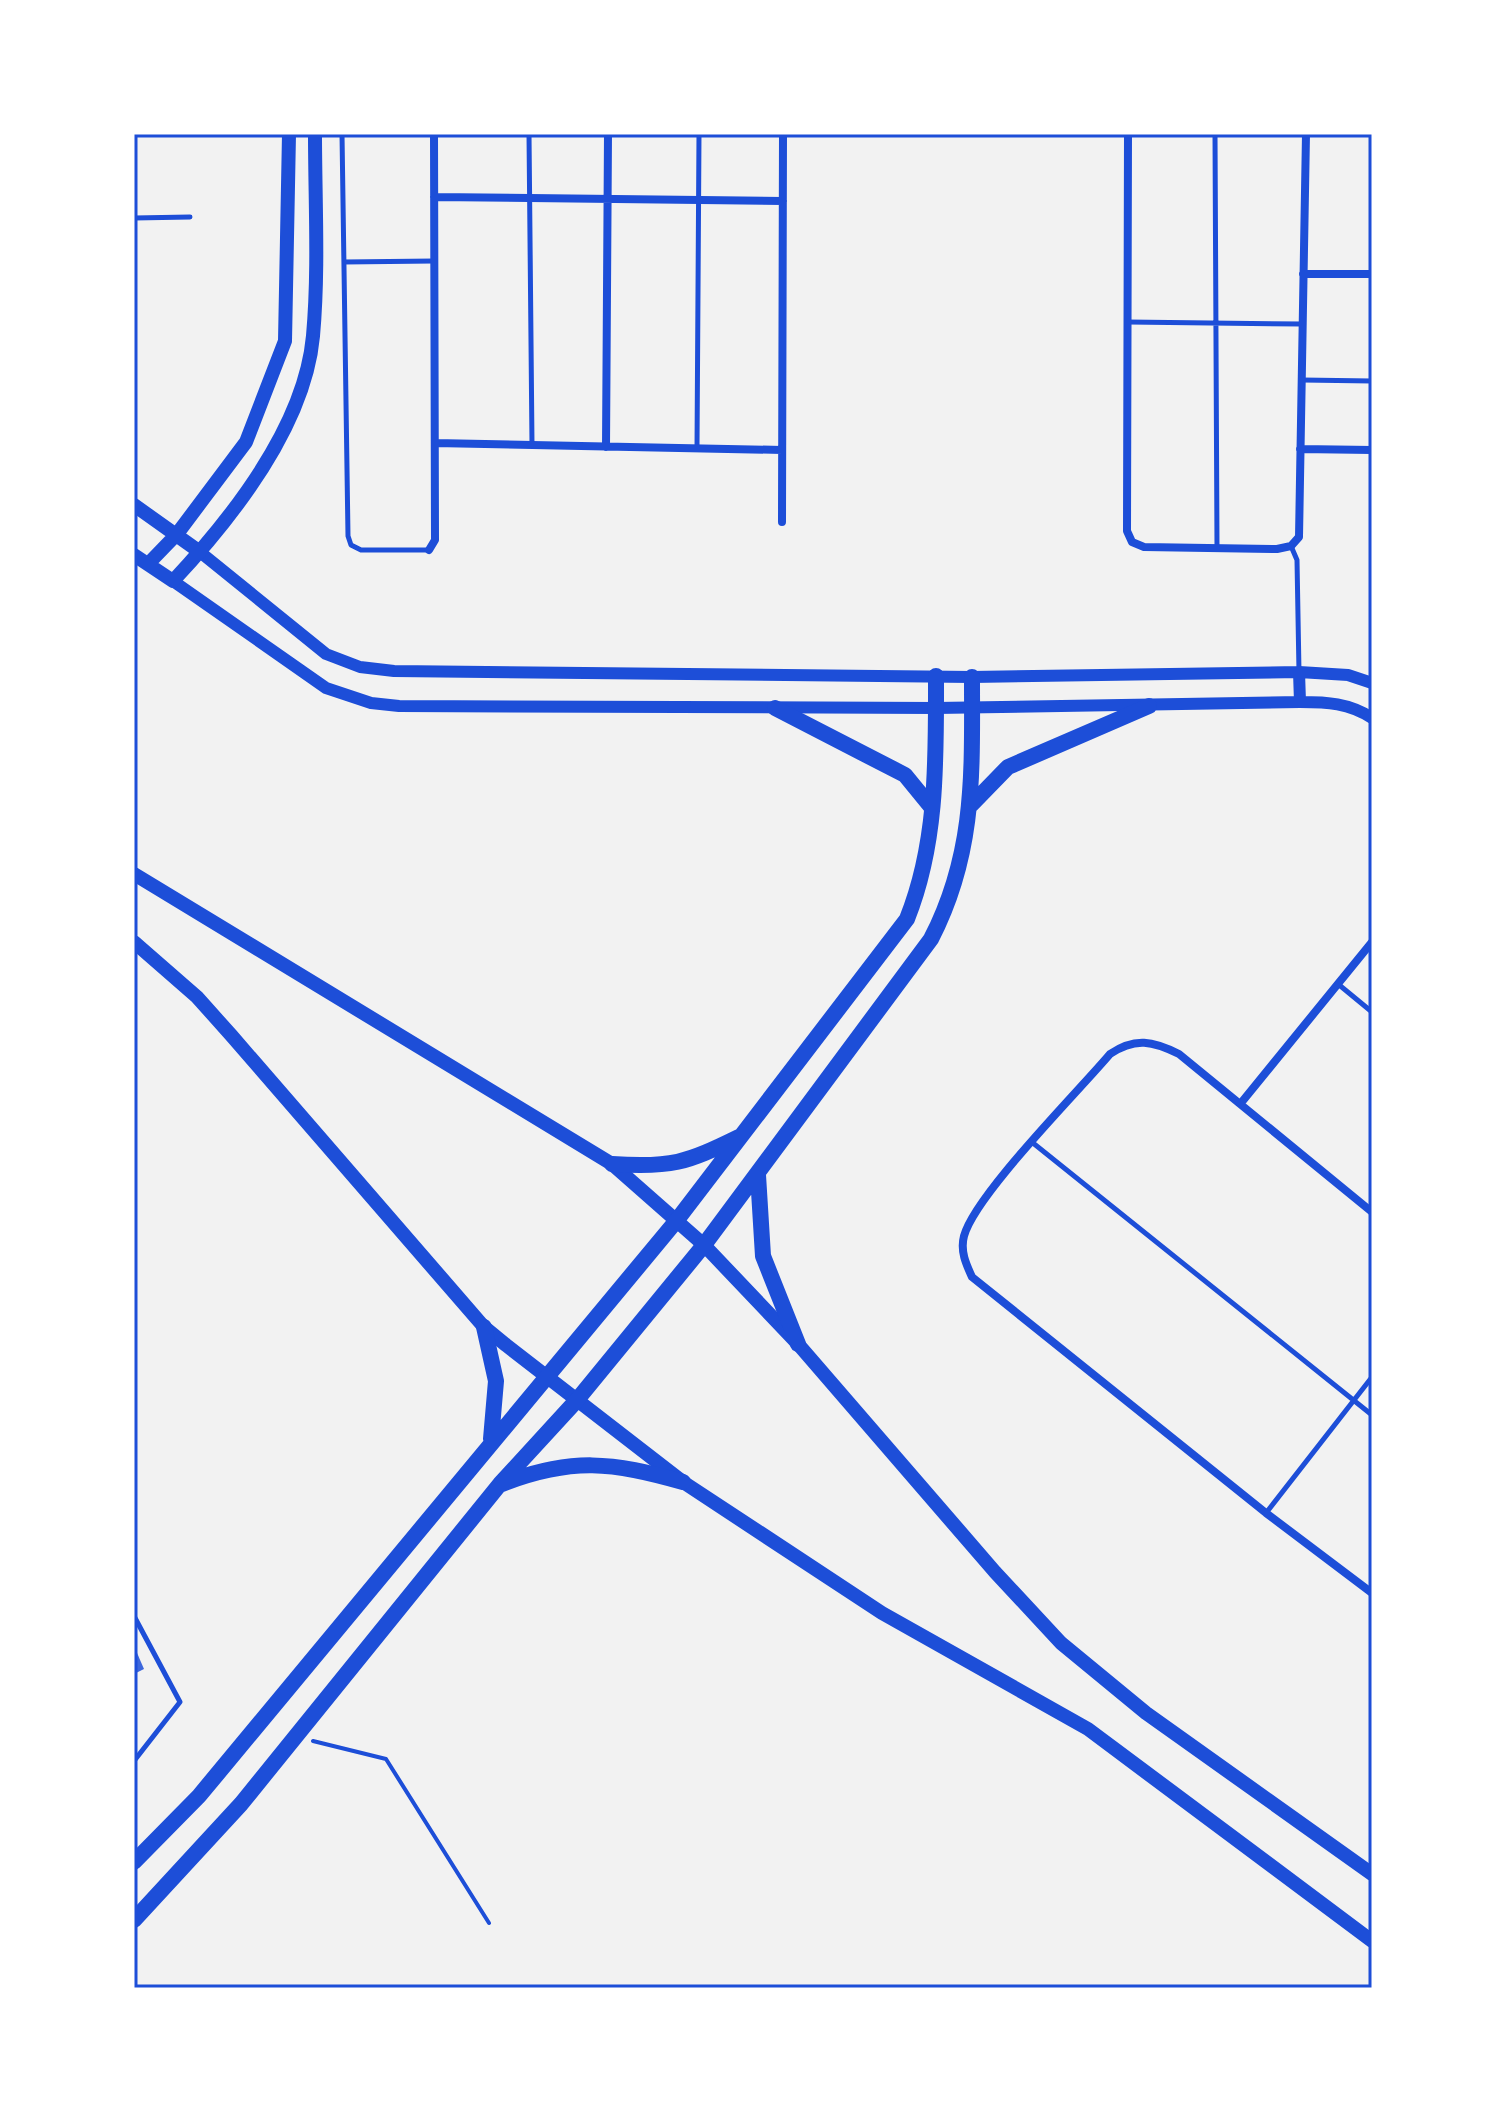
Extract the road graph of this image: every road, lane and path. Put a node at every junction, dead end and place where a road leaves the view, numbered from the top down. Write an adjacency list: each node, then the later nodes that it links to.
1 (289, 134): 37 (main road)
2 (315, 134): 41 (main road)
3 (342, 134): 20 (lane)
4 (434, 134): 12 (street)
5 (529, 134): 13 (lane)
6 (608, 134): 14 (street)
7 (699, 134): 15 (lane)
8 (783, 134): 16 (street)
9 (1128, 134): 23 (street)
10 (1215, 134): 24 (lane)
11 (1306, 134): 21 (street)
12 (434, 197): 13 (street); 19 (street)
13 (530, 198): 14 (street); 29 (lane)
14 (608, 199): 15 (street); 30 (street)
15 (699, 201): 16 (street); 31 (lane)
16 (783, 201): 33 (street)
17 (190, 217): 18 (lane)
18 (134, 218)
19 (434, 261): 20 (lane); 28 (street)
20 (344, 262): 40 (lane)
21 (1303, 274): 22 (street); 25 (street)
22 (1372, 274)
23 (1128, 322): 24 (lane); 39 (street)
24 (1216, 323): 25 (lane); 39 (lane)
25 (1302, 324): 26 (street)
26 (1301, 380): 27 (lane); 32 (street)
27 (1372, 381)
28 (435, 443): 29 (street); 40 (street)
29 (532, 445): 30 (street)
30 (606, 447): 31 (street)
31 (697, 449): 33 (street)
32 (1300, 449): 34 (street); 38 (street)
33 (782, 450): 36 (street)
34 (1372, 450)
35 (134, 505): 37 (main road)
36 (782, 522)
37 (177, 534): 41 (main road); 43 (main road)
38 (1291, 546): 39 (street); 45 (lane)
39 (1217, 549)
40 (429, 550)
41 (200, 552): 44 (main road); 46 (street)
42 (134, 555): 43 (main road)
43 (148, 564): 44 (main road)
44 (173, 581): 51 (street)
45 (1299, 672): 47 (street); 48 (street); 49 (street)
46 (936, 676): 47 (street); 52 (main road)
47 (972, 677): 53 (main road)
48 (1372, 683)
49 (1300, 702): 50 (street); 54 (street)
50 (1149, 706): 53 (street); 55 (main road)
51 (775, 708): 52 (street); 56 (main road)
52 (936, 708): 53 (street); 56 (main road)
53 (972, 708): 55 (main road)
54 (1372, 718)
55 (971, 805): 66 (main road)
56 (932, 808): 63 (main road)
57 (134, 874): 65 (main road)
58 (134, 942): 70 (main road)
59 (1372, 942): 60 (street)
60 (1338, 984): 61 (lane); 62 (street)
61 (1372, 1012)
62 (1241, 1103): 64 (street); 67 (street)
63 (746, 1134): 65 (main road); 68 (main road)
64 (1033, 1143): 75 (lane); 80 (street)
65 (612, 1164): 68 (main road)
66 (758, 1175): 69 (main road); 71 (main road)
67 (1372, 1212)
68 (677, 1220): 69 (main road); 72 (main road)
69 (704, 1245): 71 (main road); 74 (main road)
70 (484, 1327): 72 (main road); 77 (main road)
71 (798, 1344): 86 (main road)
72 (546, 1376): 74 (main road); 77 (main road)
73 (1372, 1377): 75 (lane)
74 (577, 1400): 78 (main road); 79 (main road)
75 (1354, 1401): 76 (lane); 80 (lane)
76 (1372, 1415)
77 (491, 1440): 85 (main road)
78 (683, 1482): 79 (main road); 89 (main road)
79 (500, 1484): 83 (main road)
80 (1266, 1513): 81 (street)
81 (1372, 1593)
82 (134, 1616): 84 (lane)
83 (295, 1737): 87 (main road); 88 (path)
84 (134, 1761)
85 (134, 1862)
86 (1372, 1874)
87 (134, 1920)
88 (489, 1923)
89 (1352, 1925): 90 (main road); 91 (street)
90 (1372, 1941)
91 (1372, 1949)

